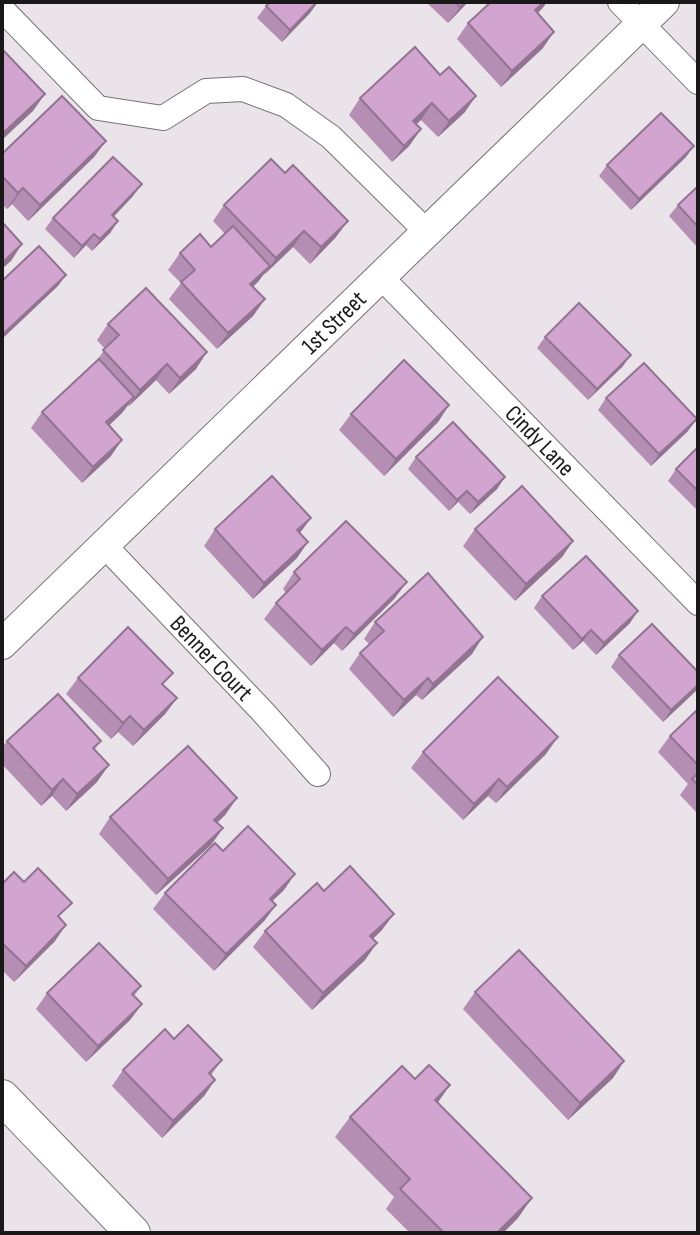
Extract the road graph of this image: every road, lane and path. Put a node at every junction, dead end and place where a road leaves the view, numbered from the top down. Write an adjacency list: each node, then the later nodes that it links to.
1 (620, 2): 4 (street)
2 (664, 2): 4 (street, 1st Street)
3 (2, 9): 6 (street)
4 (642, 24): 5 (street); 6 (street, 1st Street)
5 (698, 82)
6 (427, 232): 7 (street, 1st Street)
7 (381, 277): 8 (street, 1st Street); 9 (street, Cindy Lane)
8 (104, 545): 10 (street, 1st Street); 11 (street, Benner Court)
9 (698, 603)
10 (2, 644)
11 (318, 774)
12 (2, 1097): 13 (main road)
13 (133, 1233)

